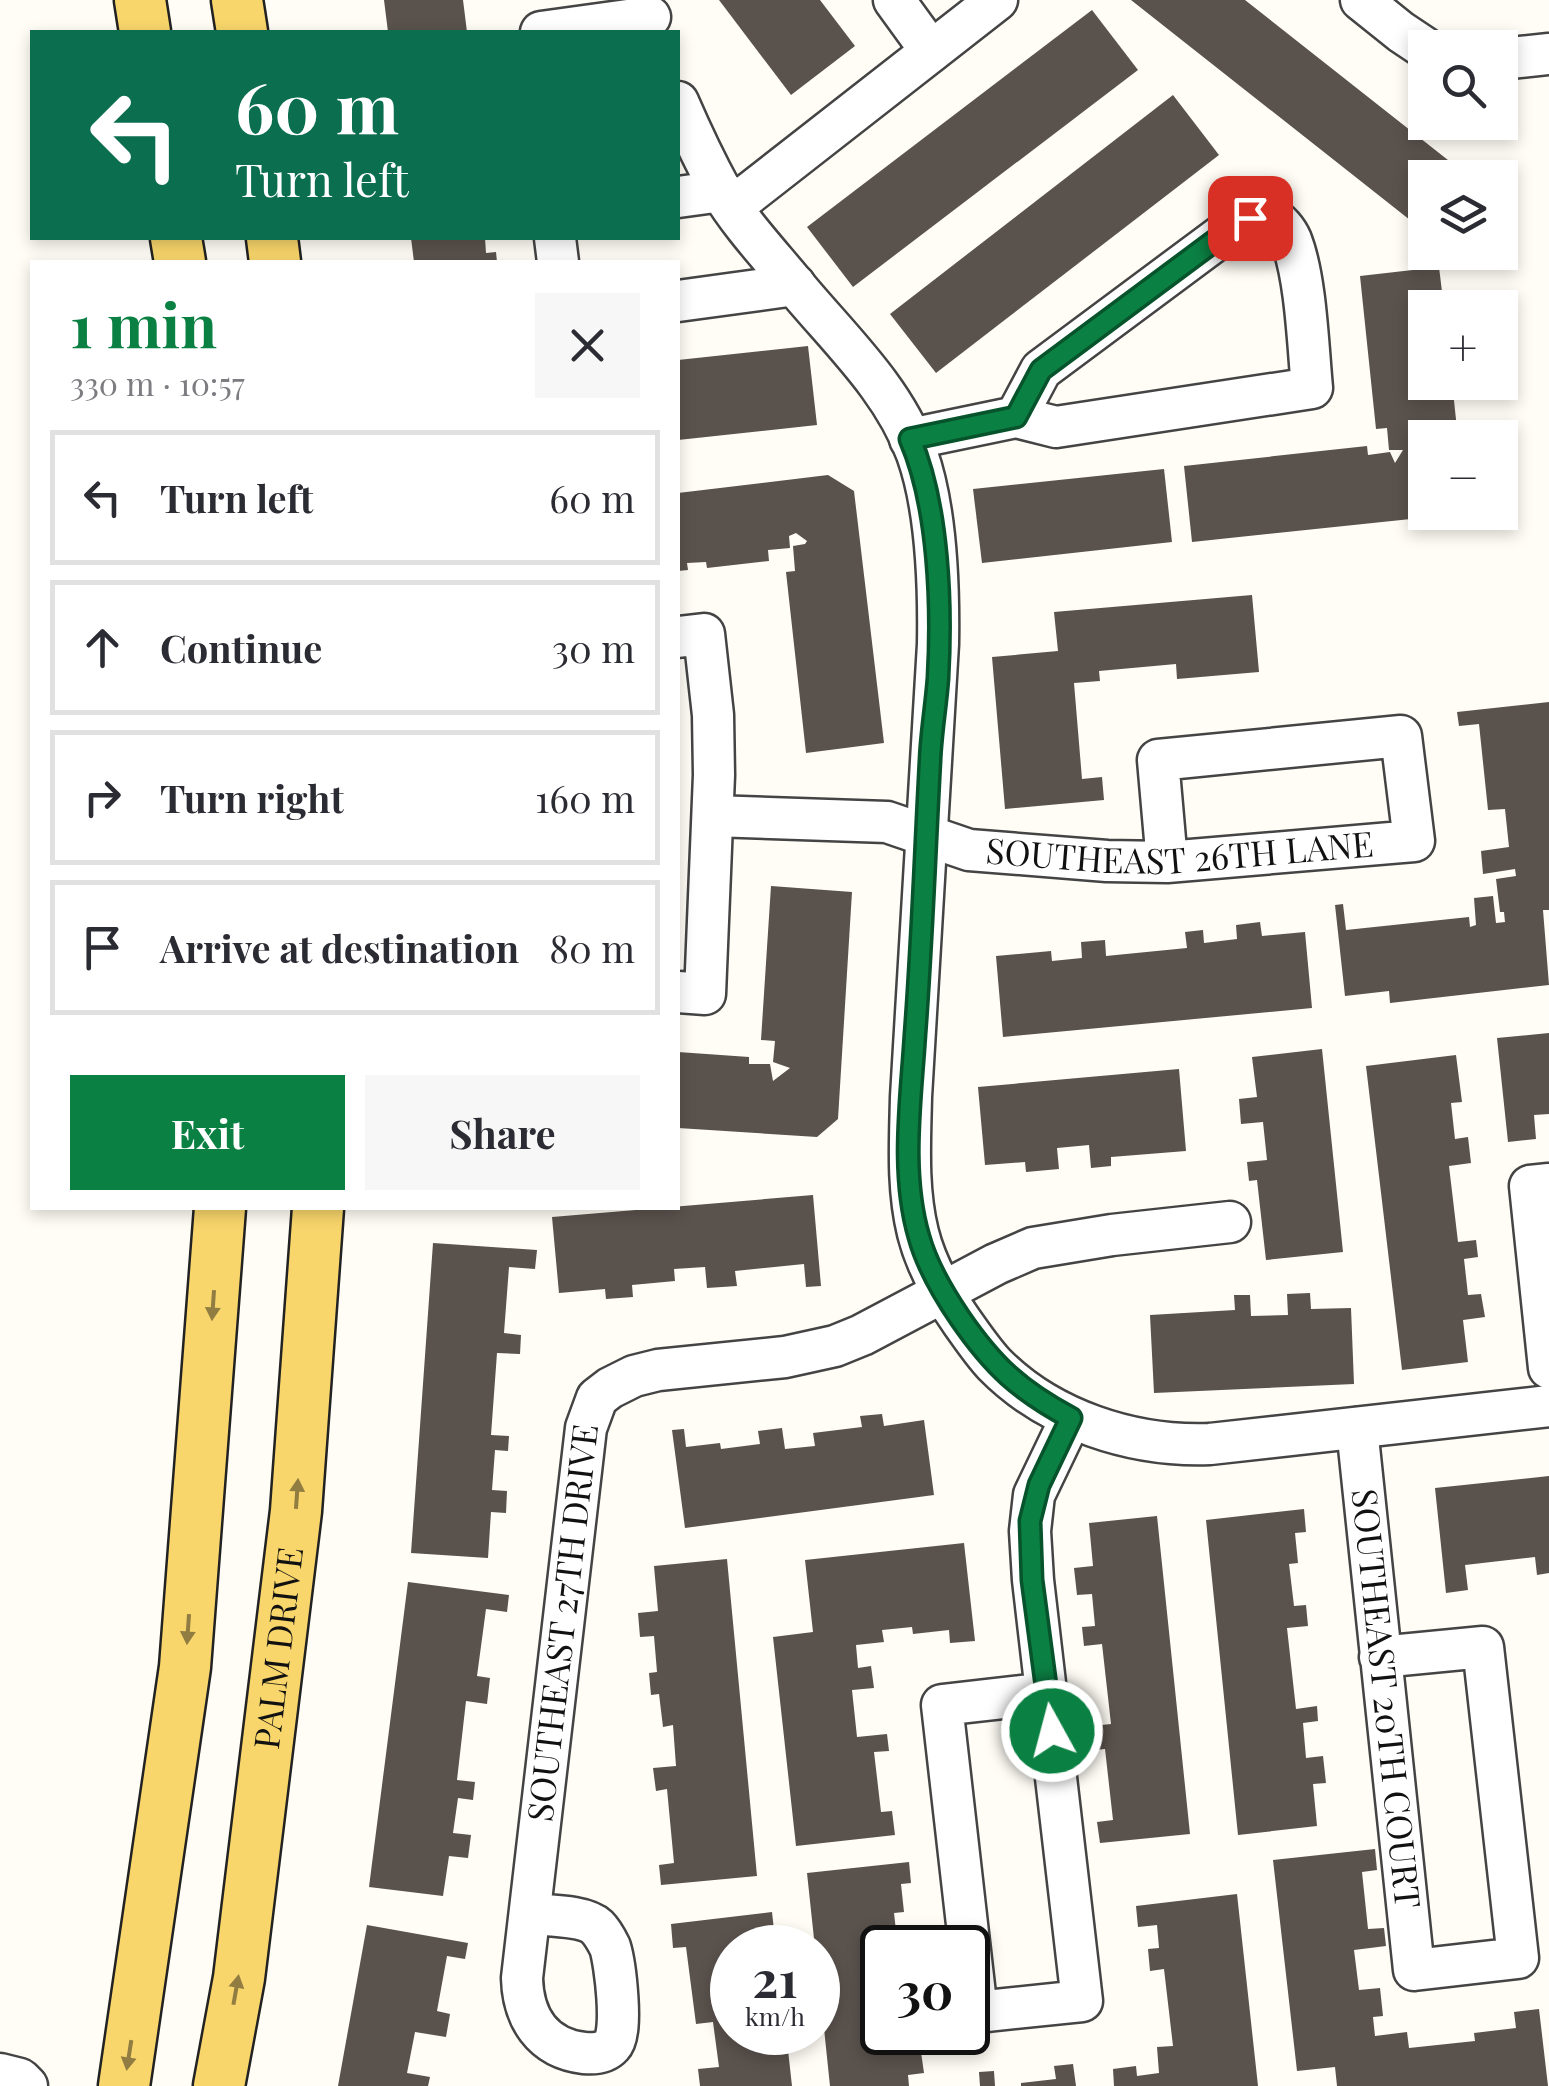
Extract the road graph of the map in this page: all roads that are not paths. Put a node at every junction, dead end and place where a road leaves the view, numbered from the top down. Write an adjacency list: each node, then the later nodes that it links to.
1 (140, 0): 7 (main road)
2 (236, 0): 8 (main road)
3 (894, 0): 11 (street)
4 (996, 0): 11 (street)
5 (1360, 0): 10 (street)
6 (650, 17): 9 (street)
7 (145, 30)
8 (242, 30)
9 (556, 30)
10 (1408, 37)
11 (932, 51): 16 (street)
12 (1549, 54): 13 (street)
13 (1518, 57)
14 (680, 106): 16 (street)
15 (680, 197): 16 (street)
16 (727, 199): 17 (street)
17 (795, 285): 18 (street); 20 (street)
18 (680, 301)
19 (1016, 417): 19 (street); 20 (street)
20 (916, 456): 23 (street)
21 (680, 638): 22 (street)
22 (713, 816): 23 (street, SOUTHEAST 26TH LANE); 25 (street)
23 (926, 837): 24 (street, SOUTHEAST 26TH LANE); 31 (street)
24 (1167, 862): 24 (street, SOUTHEAST 26TH LANE)
25 (680, 992)
26 (1540, 1185): 30 (street)
27 (220, 1210): 41 (main road, one-way to 41)
28 (318, 1210): 42 (main road, PALM DRIVE, one-way to 28)
29 (1230, 1222): 31 (street, SOUTHEAST 27TH DRIVE)
30 (1545, 1293): 32 (street)
31 (943, 1294): 34 (street); 38 (street, SOUTHEAST 27TH DRIVE)
32 (1549, 1368)
33 (1549, 1406): 35 (street)
34 (1071, 1418): 35 (street); 37 (street)
35 (1357, 1428): 36 (street, SOUTHEAST 20TH COURT)
36 (1380, 1657): 36 (street, SOUTHEAST 20TH COURT)
37 (1048, 1692): 37 (street)
38 (530, 1914): 38 (street, SOUTHEAST 27TH DRIVE)
39 (0, 2074): 40 (street)
40 (27, 2086)
41 (124, 2086)
42 (219, 2086)

